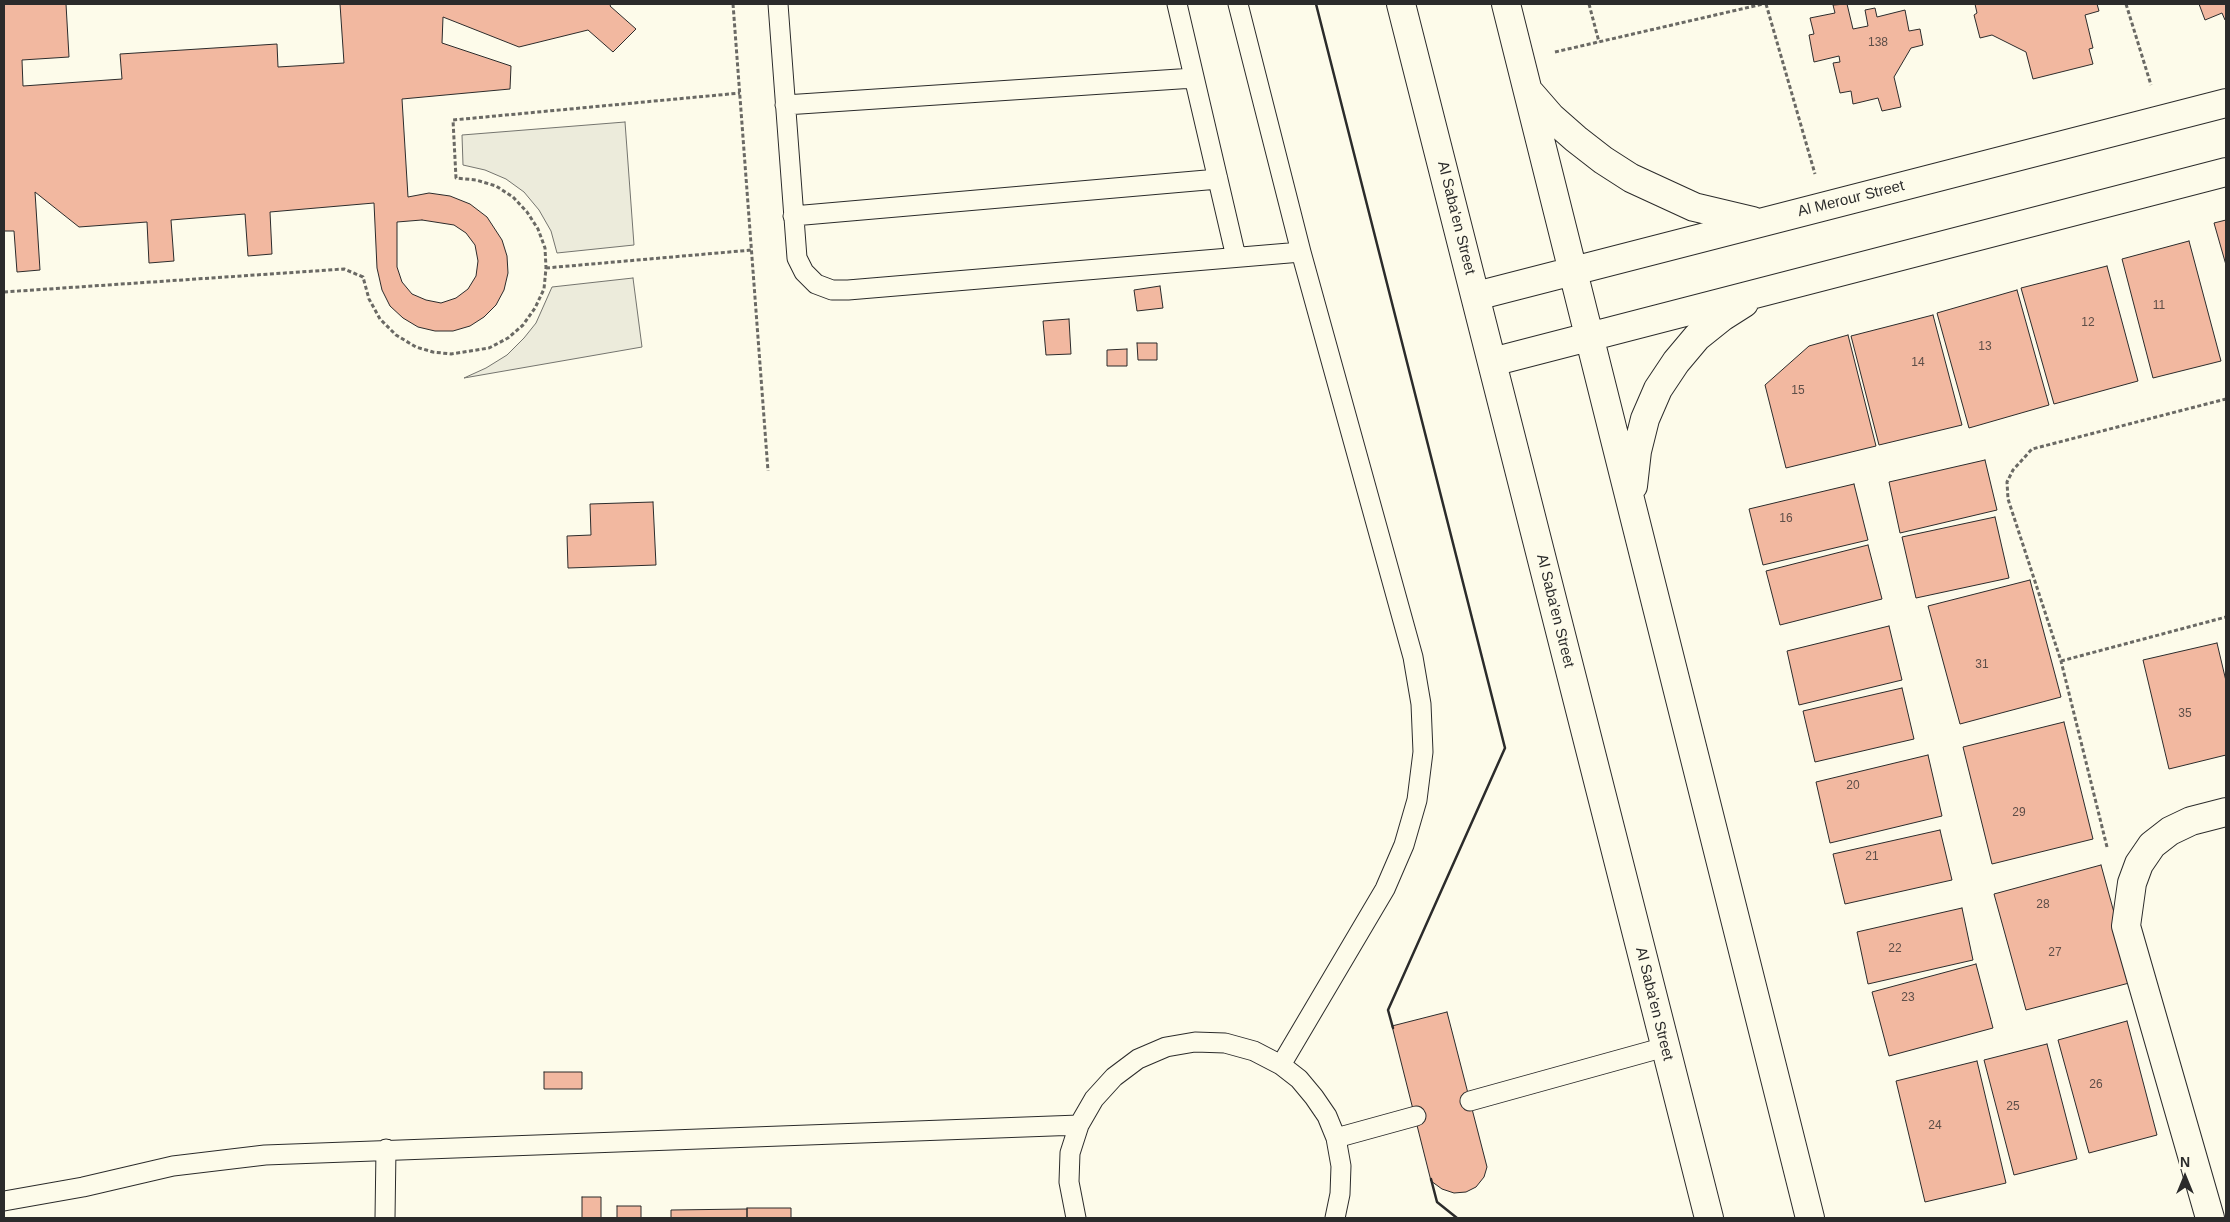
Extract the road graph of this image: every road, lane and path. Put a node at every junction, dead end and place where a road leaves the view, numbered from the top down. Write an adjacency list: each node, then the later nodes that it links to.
1 (733, 4): 14 (path)
2 (778, 4): 16 (lane)
3 (1177, 4): 12 (lane)
4 (1238, 4): 24 (lane)
5 (1401, 4): 30 (main road, Al Saba'en Street)
6 (1506, 4): 11 (main road)
7 (1589, 4): 10 (path)
8 (1765, 4): 10 (path); 20 (path)
9 (2126, 4): 17 (path)
10 (1599, 42): 11 (path)
11 (1520, 60): 13 (main road)
12 (1194, 78): 16 (lane); 19 (lane)
13 (1528, 91): 22 (main road); 27 (main road)
14 (740, 92): 23 (path); 26 (path)
15 (2226, 103): 17 (main road, Al Merour Street)
16 (785, 105): 21 (lane)
17 (2161, 119): 20 (main road, Al Merour Street)
18 (2226, 172): 28 (main road)
19 (1218, 179): 21 (lane); 25 (lane)
20 (1824, 206): 22 (main road, Al Merour Street)
21 (793, 216): 25 (lane)
22 (1760, 223): 27 (main road, Al Merour Street)
23 (752, 250): 26 (path); 34 (path)
24 (1301, 252): 25 (lane); 41 (lane)
25 (1236, 257)
26 (546, 268): 29 (path)
27 (1573, 270): 30 (main road, Al Merour Street); 31 (main road)
28 (1780, 287): 31 (main road); 35 (main road)
29 (4, 292)
30 (1476, 296): 32 (main road, Al Saba'en Street)
31 (1589, 337): 32 (main road); 35 (main road)
32 (1492, 362): 40 (main road, Al Saba'en Street)
33 (2226, 399): 37 (path)
34 (768, 471)
35 (1634, 515): 52 (main road)
36 (2226, 617): 37 (path)
37 (2061, 662): 39 (path)
38 (2226, 812): 53 (main road)
39 (2108, 850)
40 (1665, 1047): 42 (lane); 51 (main road, Al Saba'en Street)
41 (1281, 1065): 44 (lane); 45 (lane)
42 (1470, 1101)
43 (1416, 1116): 45 (lane)
44 (1079, 1125): 46 (lane); 49 (lane)
45 (1336, 1138): 50 (lane)
46 (386, 1149): 47 (lane); 48 (lane)
47 (4, 1201)
48 (385, 1218)
49 (1076, 1218)
50 (1335, 1218)
51 (1709, 1218)
52 (1810, 1218)
53 (2210, 1218)

